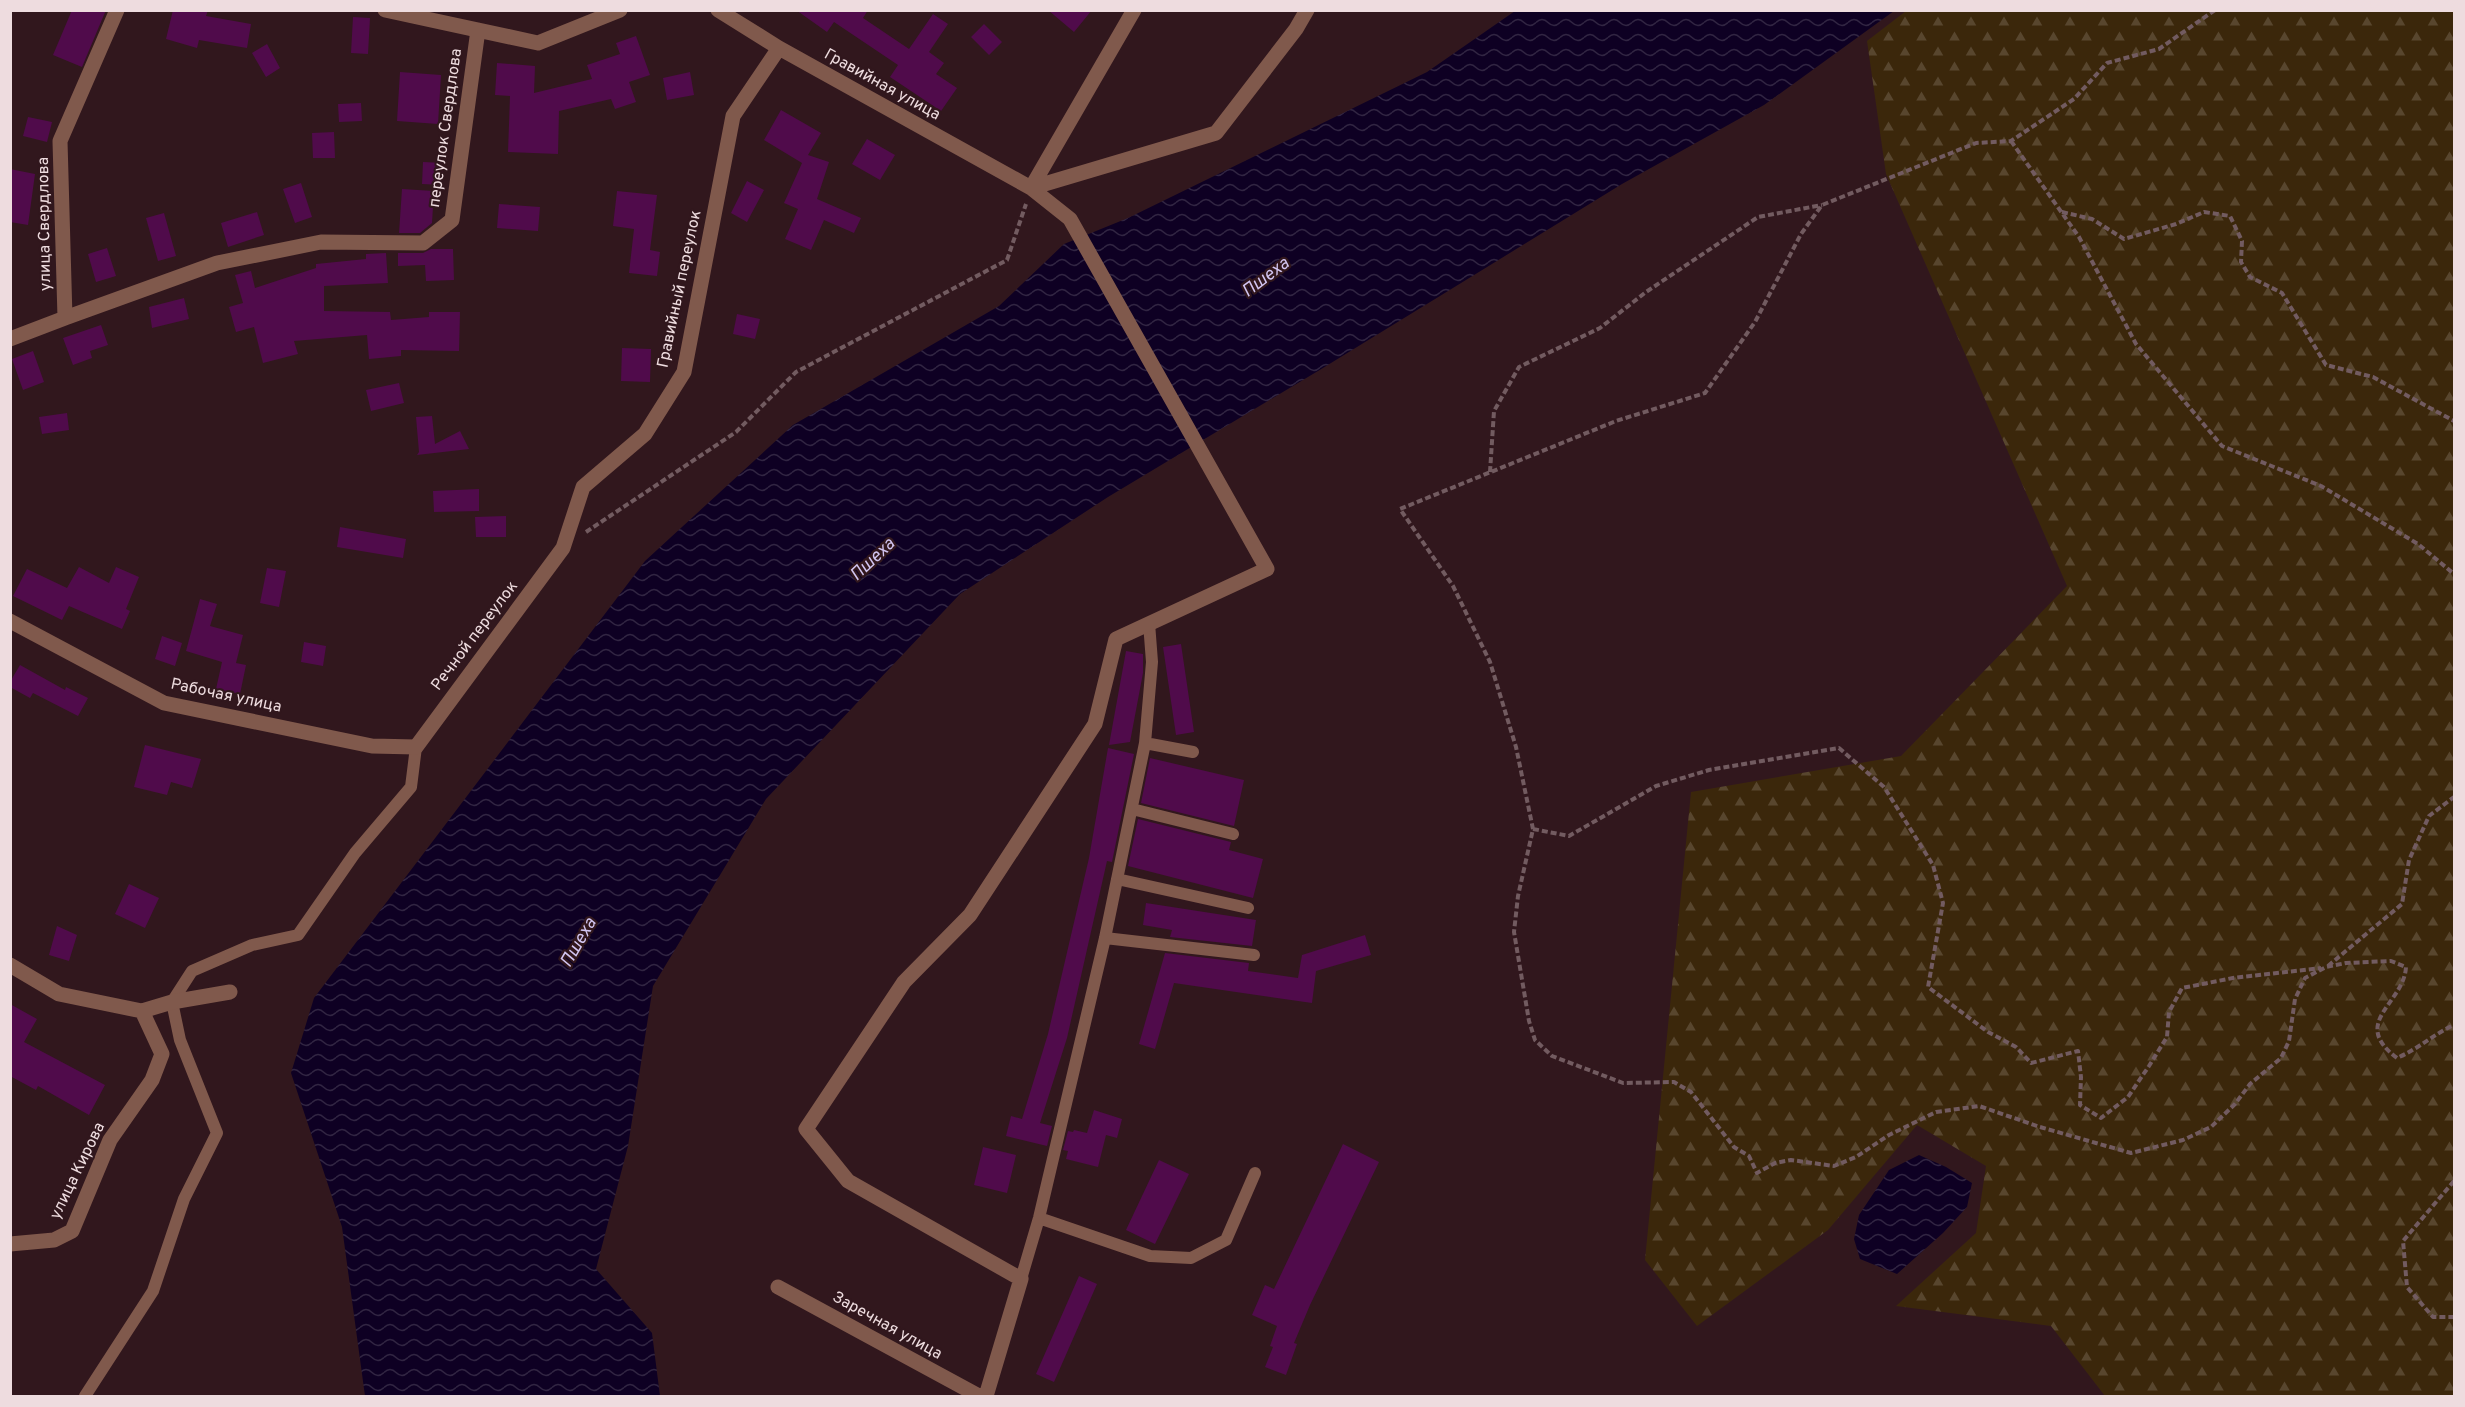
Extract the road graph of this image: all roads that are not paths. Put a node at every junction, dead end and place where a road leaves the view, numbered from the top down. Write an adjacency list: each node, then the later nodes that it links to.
1 (117, 10): 10 (street, улица Свердлова)
2 (385, 10): 7 (street)
3 (620, 10): 7 (street)
4 (717, 10): 8 (street, Гравийная улица)
5 (1134, 10): 9 (street)
6 (1307, 10): 9 (street)
7 (478, 30): 10 (street, переулок Свердлова)
8 (779, 48): 9 (street, Гравийная улица); 12 (street, Гравийный переулок)
9 (1031, 188): 14 (street, Гравийная улица)
10 (65, 318): 11 (street)
11 (10, 339)
12 (563, 548): 16 (street, Речной переулок)
13 (10, 621): 16 (street, Рабочая улица)
14 (1149, 623): 15 (lane); 31 (street)
15 (1145, 743): 17 (lane); 18 (lane)
16 (416, 747): 26 (lane)
17 (1193, 752)
18 (1132, 809): 19 (lane); 20 (lane)
19 (1233, 834)
20 (1117, 879): 21 (lane); 22 (lane)
21 (1248, 908)
22 (1105, 938): 23 (lane); 29 (lane)
23 (1254, 955)
24 (10, 965): 27 (street)
25 (230, 992): 26 (street)
26 (172, 1002): 27 (street); 33 (lane)
27 (142, 1011): 30 (street, улица Кирова)
28 (1255, 1173): 29 (lane)
29 (1039, 1218): 31 (lane)
30 (10, 1244)
31 (1021, 1279): 35 (street)
32 (778, 1287): 34 (street, Заречная улица)
33 (85, 1396)
34 (979, 1396)
35 (986, 1396)

